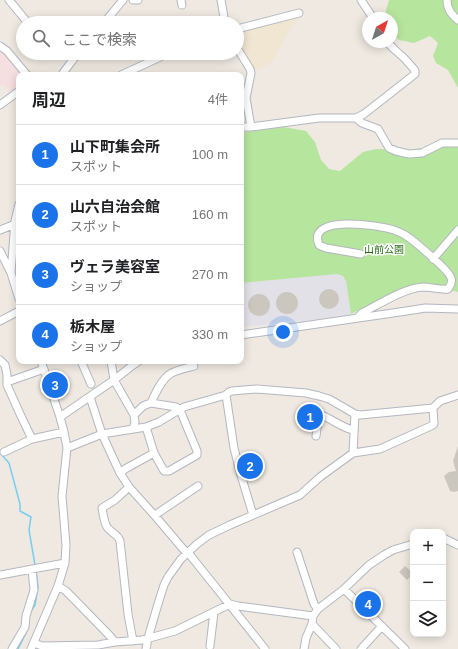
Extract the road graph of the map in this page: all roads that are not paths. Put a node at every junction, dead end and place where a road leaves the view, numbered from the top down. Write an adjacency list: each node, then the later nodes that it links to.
1 (9, 0): 10 (street)
2 (124, 0): 11 (street)
3 (133, 0): 4 (street)
4 (138, 0)
5 (220, 0): 12 (street)
6 (361, 0): 8 (street)
7 (447, 0): 13 (street)
8 (369, 12)
9 (299, 13): 14 (street)
10 (22, 16)
11 (110, 16)
12 (223, 16)
13 (458, 20)
14 (244, 28)
15 (0, 46): 20 (street)
16 (393, 48): 25 (street)
17 (244, 59): 27 (street)
18 (73, 60): 21 (street)
19 (154, 60): 22 (street)
20 (24, 72)
21 (64, 72)
22 (128, 72)
23 (16, 93): 24 (street)
24 (0, 105)
25 (356, 118): 27 (street); 28 (street)
26 (244, 127): 27 (street)
27 (251, 127)
28 (458, 144)
29 (16, 224): 30 (street)
30 (0, 230)
31 (458, 230): 35 (street)
32 (16, 242): 36 (street)
33 (0, 251): 36 (street)
34 (361, 254): 35 (street)
35 (434, 259): 40 (street)
36 (10, 273): 37 (street)
37 (16, 290)
38 (458, 309): 40 (street)
39 (16, 313): 41 (street)
40 (357, 318): 42 (street)
41 (0, 321)
42 (244, 335)
43 (0, 360): 51 (street)
44 (43, 364): 49 (street)
45 (82, 364): 52 (street)
46 (111, 364): 50 (street)
47 (134, 364): 50 (street)
48 (194, 366): 56 (street)
49 (44, 369): 51 (street); 61 (street)
50 (114, 380): 55 (street); 60 (street)
51 (7, 382): 68 (street)
52 (91, 384)
53 (226, 394): 58 (street); 59 (street); 77 (street)
54 (458, 395): 57 (street)
55 (90, 397): 61 (street); 66 (street)
56 (151, 404): 58 (street); 60 (street)
57 (433, 408): 59 (street); 71 (street)
58 (180, 410): 62 (street); 72 (street)
59 (355, 414): 64 (street)
60 (134, 415): 63 (street)
61 (60, 417): 65 (street)
62 (146, 427): 63 (street); 72 (street)
63 (133, 429): 66 (street)
64 (354, 430): 67 (street); 71 (street)
65 (64, 432): 68 (street); 69 (street)
66 (102, 434): 69 (street); 73 (street)
67 (316, 436)
68 (32, 439): 70 (street)
69 (67, 448): 83 (street)
70 (4, 452)
71 (353, 452): 77 (street)
72 (154, 453): 73 (street)
73 (120, 473): 75 (street)
74 (198, 486): 76 (street)
75 (129, 488): 76 (street); 95 (street)
76 (155, 515): 82 (street)
77 (253, 515): 82 (street)
78 (446, 540): 80 (street)
79 (410, 545): 87 (street)
80 (458, 546)
81 (298, 552): 89 (street)
82 (187, 553): 88 (street); 94 (street)
83 (65, 563): 84 (street); 86 (street)
84 (32, 569): 85 (street); 99 (street)
85 (0, 575)
86 (58, 586): 96 (street); 97 (street)
87 (344, 589): 89 (street); 93 (street)
88 (230, 604): 90 (street); 91 (street); 101 (street)
89 (318, 609): 91 (street)
90 (214, 612): 94 (street); 98 (street)
91 (313, 616): 92 (street)
92 (312, 624): 102 (street); 103 (street)
93 (382, 626): 104 (street); 105 (street)
94 (148, 638): 95 (street); 100 (street)
95 (133, 641): 96 (street)
96 (115, 642): 97 (street)
97 (32, 646)
98 (210, 646)
99 (12, 649)
100 (146, 649)
101 (265, 649)
102 (304, 649)
103 (336, 649)
104 (361, 649)
105 (405, 649)

